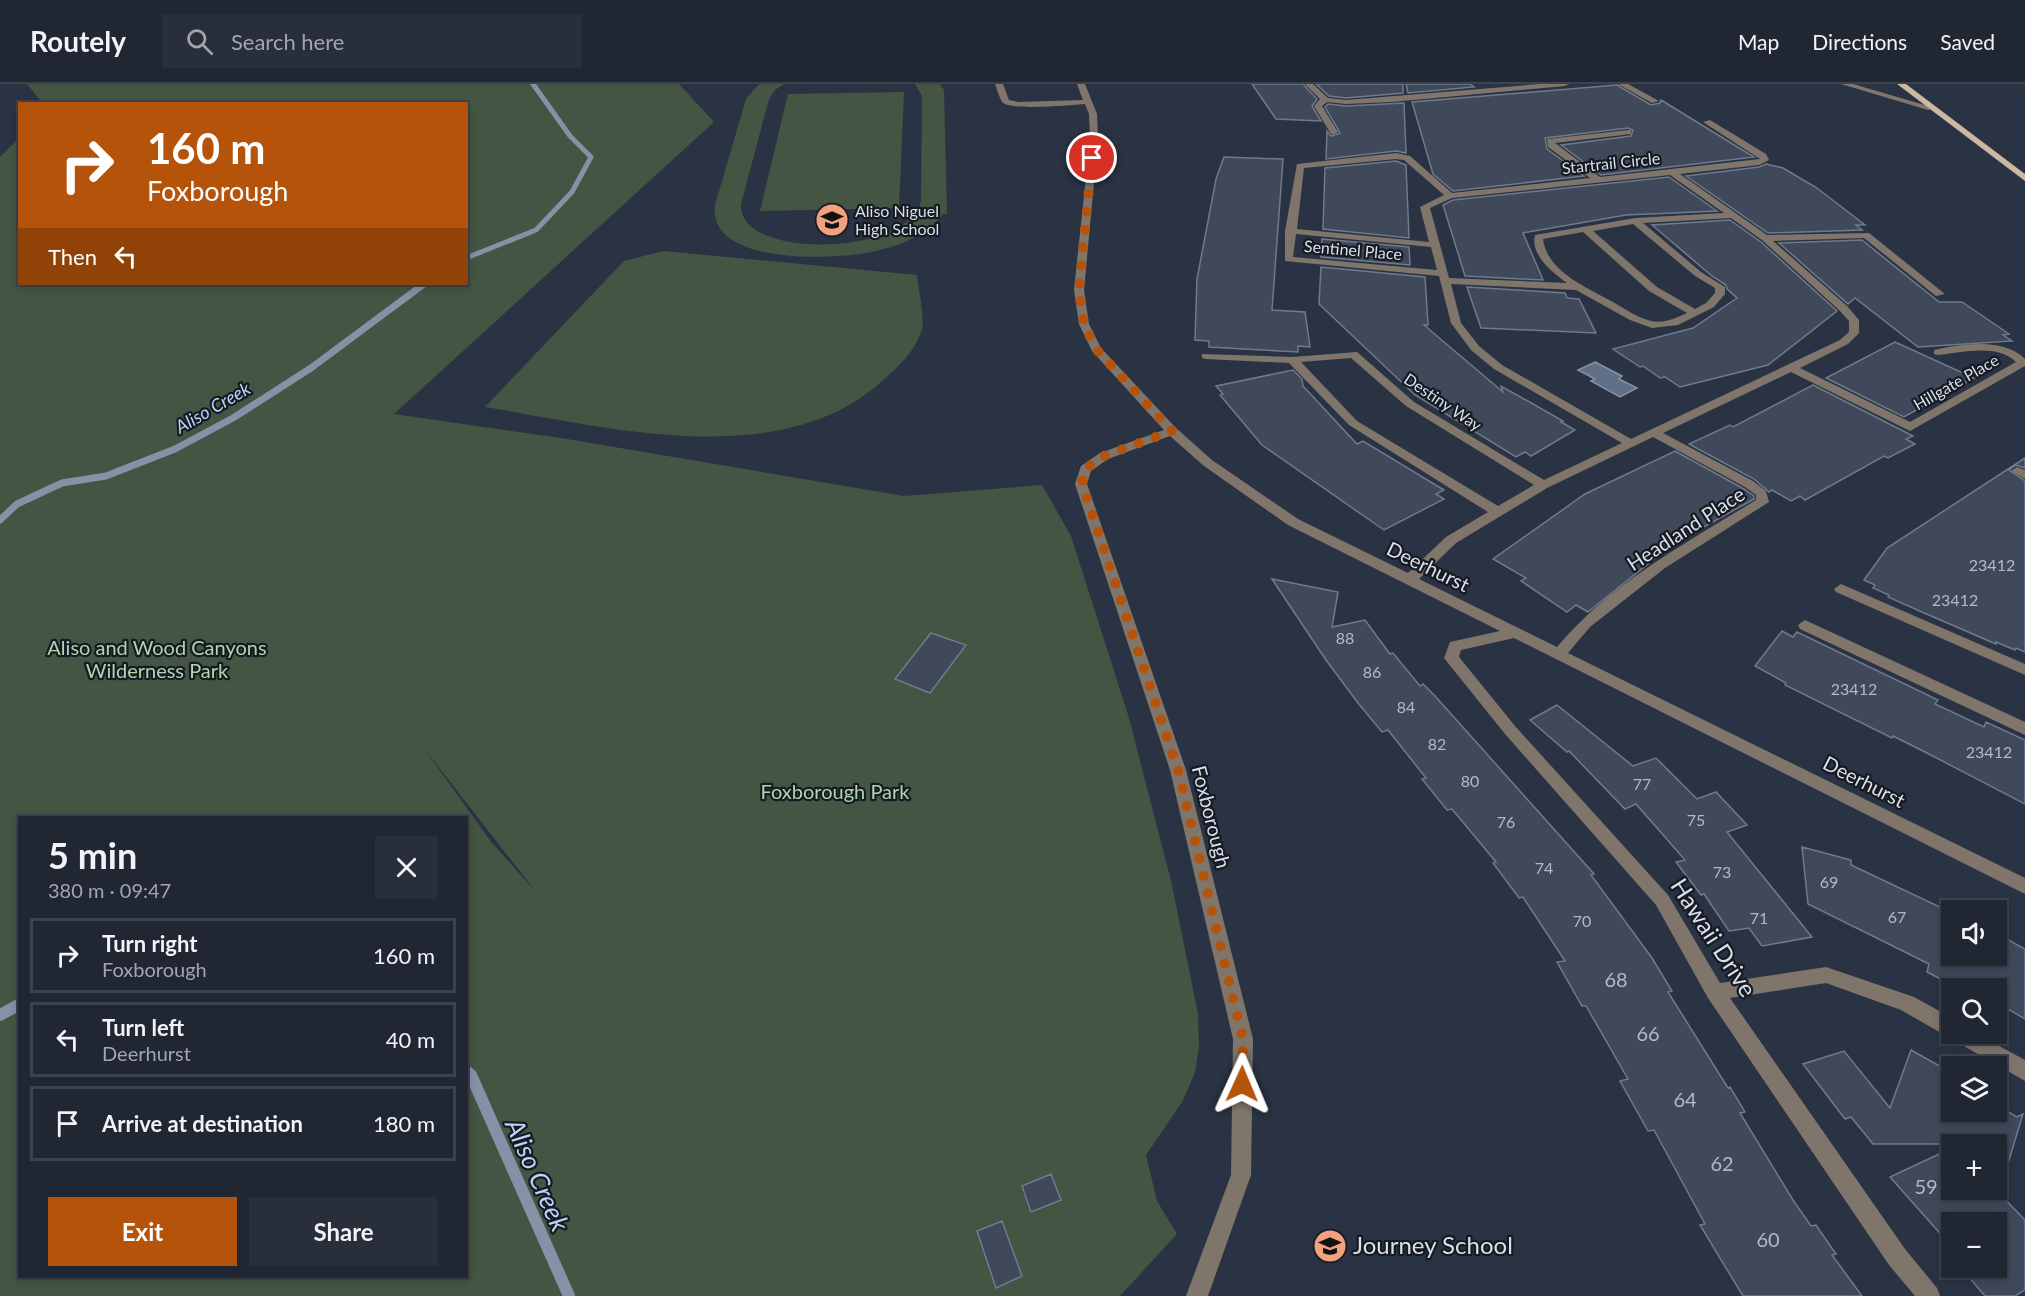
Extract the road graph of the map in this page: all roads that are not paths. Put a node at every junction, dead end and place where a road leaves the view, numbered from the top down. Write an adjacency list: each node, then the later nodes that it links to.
1 (999, 84): 10 (street)
2 (1081, 84): 10 (street, Deerhurst)
3 (1308, 84): 8 (street)
4 (1565, 84): 8 (street)
5 (1622, 84): 9 (street)
6 (1845, 84): 11 (street)
7 (1901, 84): 11 (main road)
8 (1326, 100): 13 (street)
9 (1655, 101)
10 (1090, 102): 33 (street, Deerhurst)
11 (1931, 108): 16 (main road)
12 (1707, 122): 15 (street)
13 (1334, 132)
14 (1628, 132): 17 (street)
15 (1671, 172): 17 (street, Startrail Circle); 19 (street, Startrail Circle)
16 (2025, 178)
17 (1597, 179): 18 (street, Startrail Circle)
18 (1450, 195): 22 (street, Sentinel Place); 24 (street, Startrail Circle)
19 (1735, 215): 20 (street); 23 (street, Startrail Circle)
20 (1635, 221): 21 (street); 28 (street)
21 (1585, 229): 26 (street); 28 (street)
22 (1290, 231): 24 (street, Sentinel Place); 25 (street, Sentinel Place)
23 (1765, 238): 27 (street); 32 (street, Startrail Circle)
24 (1436, 244): 25 (street, Startrail Circle)
25 (1445, 278): 26 (street); 35 (street, Startrail Circle)
26 (1578, 287): 28 (street)
27 (1940, 294)
28 (1695, 313)
29 (1938, 352): 32 (street, Hillgate Place)
30 (1206, 356): 31 (street, Destiny Way)
31 (1292, 360): 36 (street, Destiny Way); 37 (street)
32 (1791, 368): 34 (street, Startrail Circle)
33 (1172, 431): 38 (street, Deerhurst); 50 (street, Foxborough)
34 (1654, 433): 35 (street, Startrail Circle); 42 (street, Headland Place)
35 (1628, 442): 36 (street, Startrail Circle)
36 (1543, 484): 37 (street, Startrail Circle)
37 (1496, 512): 38 (street, Startrail Circle)
38 (1408, 581): 41 (street, Deerhurst)
39 (1841, 589): 43 (street)
40 (1805, 625): 44 (street)
41 (1515, 633): 42 (street, Deerhurst); 46 (street, Hawaii Drive)
42 (1559, 654): 45 (street, Deerhurst)
43 (2025, 670)
44 (2025, 729)
45 (2025, 886)
46 (1716, 992): 47 (street); 51 (street, Hawaii Drive)
47 (1941, 1023)
48 (1978, 1044): 49 (street)
49 (2025, 1071)
50 (1197, 1296)
51 (1929, 1296)

